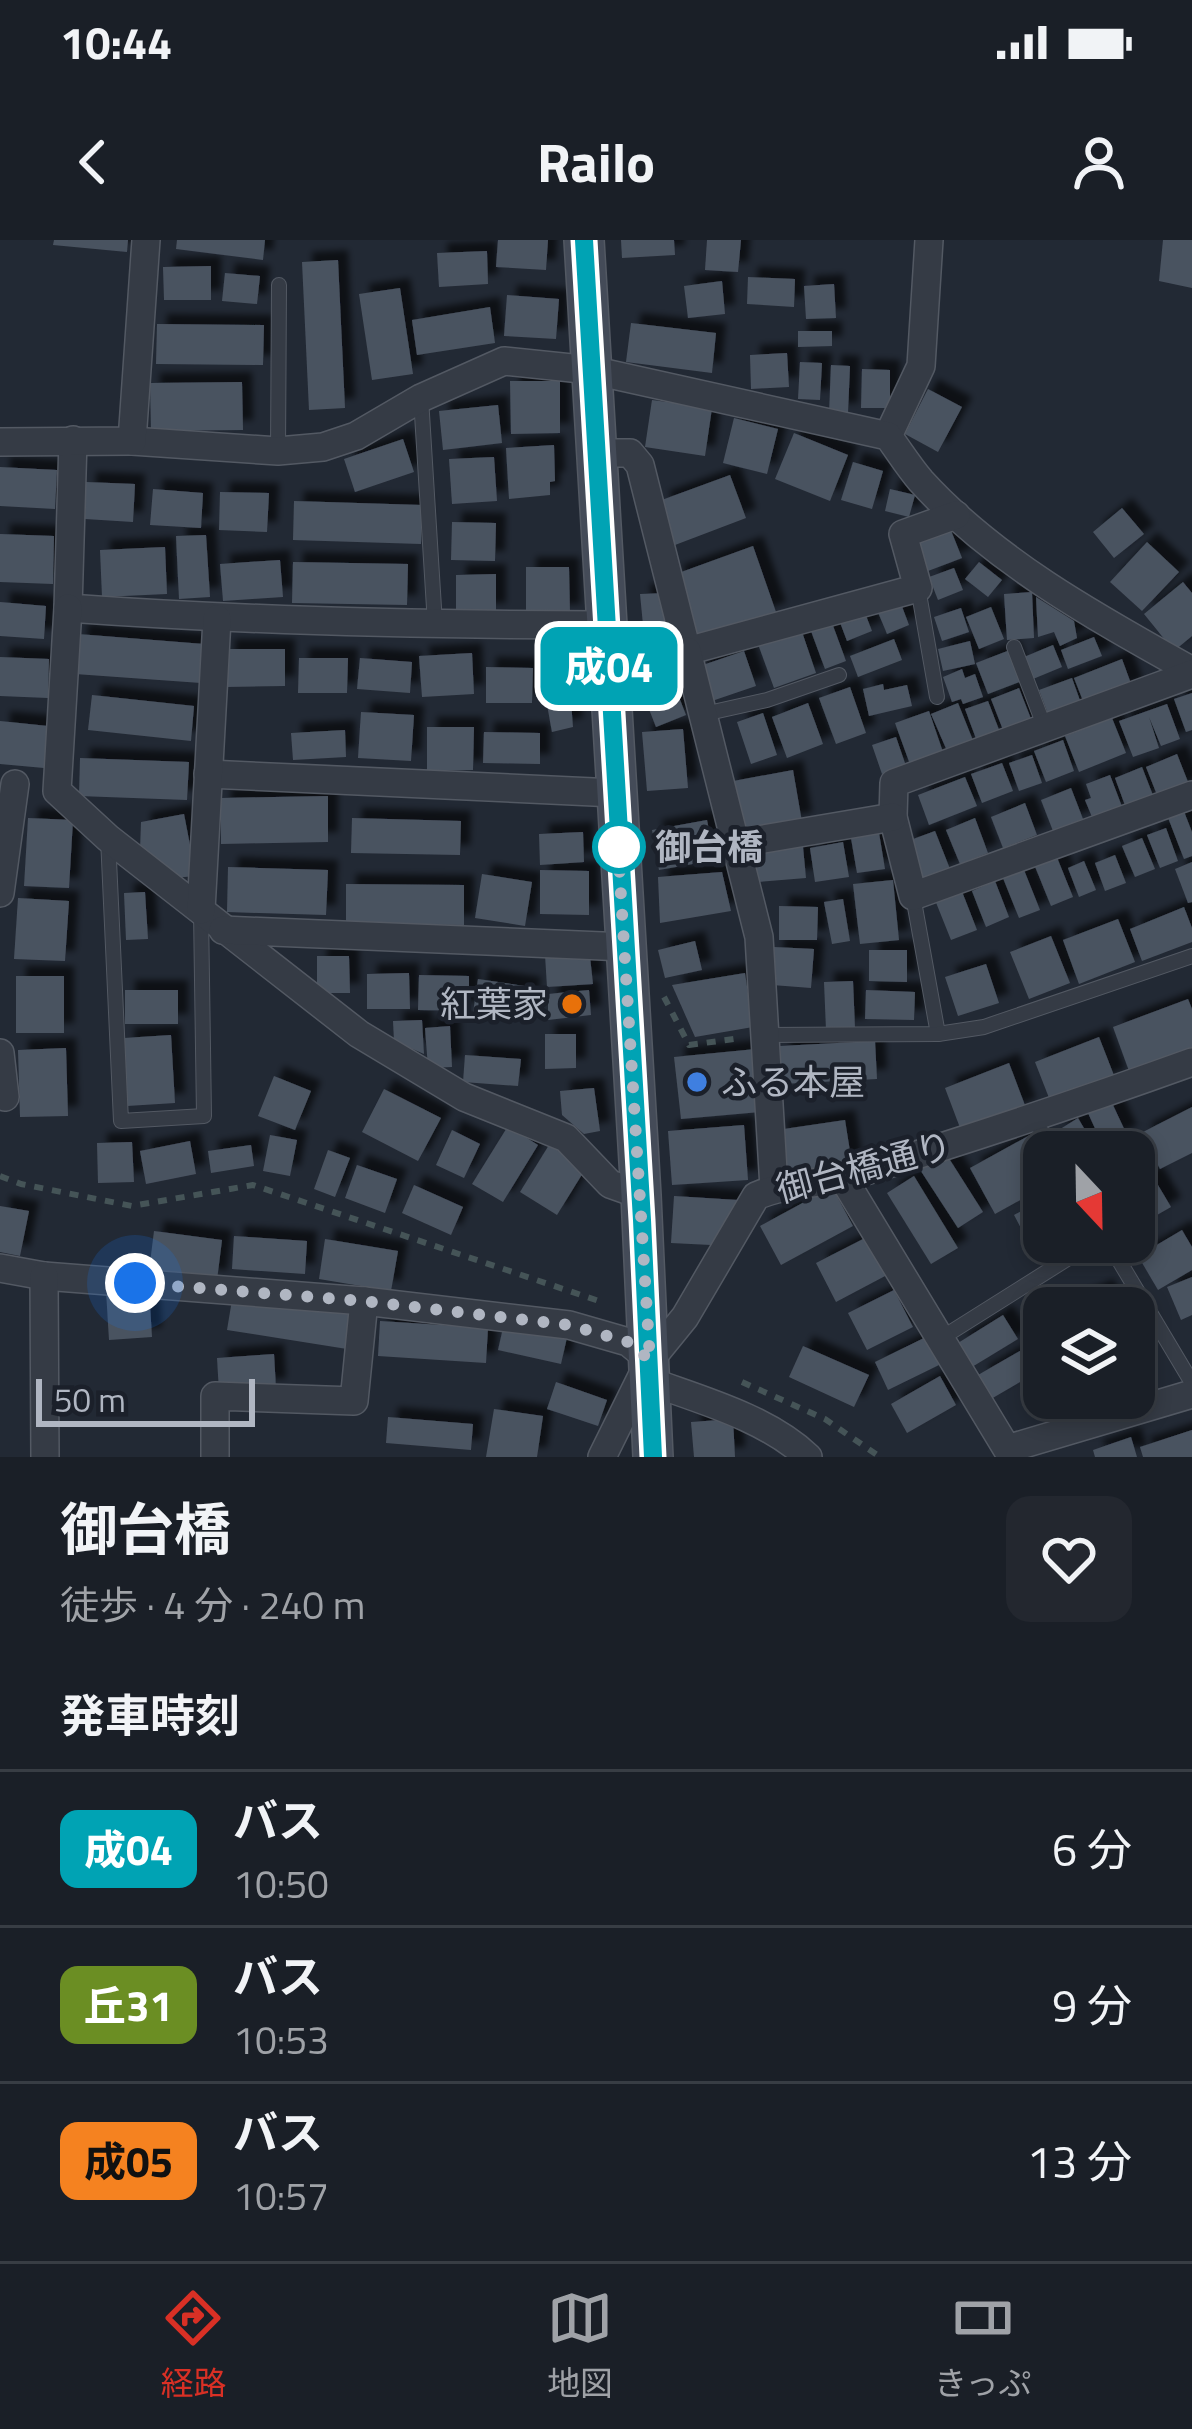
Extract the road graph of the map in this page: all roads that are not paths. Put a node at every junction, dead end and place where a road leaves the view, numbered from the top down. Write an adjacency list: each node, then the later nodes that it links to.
1 (146, 240): 9 (street)
2 (584, 240): 5 (main road)
3 (929, 240): 7 (street)
4 (279, 285): 11 (lane)
5 (591, 370): 6 (street); 7 (street); 12 (main road)
6 (421, 398): 11 (street); 17 (lane)
7 (888, 436): 13 (street)
8 (73, 440): 9 (street); 10 (street); 15 (street)
9 (132, 441): 11 (street)
10 (0, 442)
11 (278, 451)
12 (597, 453): 18 (main road); 20 (street)
13 (956, 515): 14 (street); 21 (street)
14 (918, 588): 20 (street); 23 (lane)
15 (68, 608): 16 (street); 28 (street)
16 (217, 619): 17 (street); 26 (street)
17 (435, 624): 18 (street)
18 (607, 625): 29 (main road)
19 (1014, 647): 25 (lane)
20 (687, 651): 24 (street)
21 (1192, 673): 25 (street)
22 (839, 675): 24 (lane)
23 (938, 697)
24 (704, 714): 33 (street)
25 (1045, 728): 31 (street)
26 (208, 774): 29 (street); 36 (street)
27 (7, 783): 28 (street); 34 (street)
28 (58, 791): 32 (street)
29 (615, 793): 38 (main road)
30 (1192, 795): 35 (street)
31 (893, 817): 33 (street); 35 (street)
32 (108, 838): 36 (street); 36 (lane)
33 (734, 844): 41 (street)
34 (0, 893)
35 (913, 896): 40 (lane)
36 (201, 910): 37 (street)
37 (223, 930): 38 (street); 49 (street)
38 (626, 947): 49 (main road)
39 (1192, 956): 40 (lane)
40 (938, 1034): 41 (lane)
41 (764, 1035): 48 (street)
42 (0, 1053): 44 (street)
43 (1192, 1062): 45 (street, 御台橋通り)
44 (5, 1097)
45 (1034, 1119): 46 (lane); 47 (street, 御台橋通り)
46 (1041, 1131)
47 (843, 1178): 48 (street, 御台橋通り); 55 (street)
48 (774, 1188): 56 (street, 御台橋通り)
49 (640, 1195): 56 (main road)
50 (1061, 1263): 55 (lane)
51 (1121, 1263): 57 (lane)
52 (0, 1268): 53 (street)
53 (44, 1276): 54 (street); 59 (street)
54 (364, 1301): 56 (street); 60 (street)
55 (940, 1339): 58 (street)
56 (649, 1371): 61 (street, 御台橋通り); 62 (main road); 63 (street)
57 (1192, 1383)
58 (1192, 1394)
59 (45, 1457)
60 (215, 1457)
61 (602, 1457)
62 (653, 1457)
63 (808, 1457)

